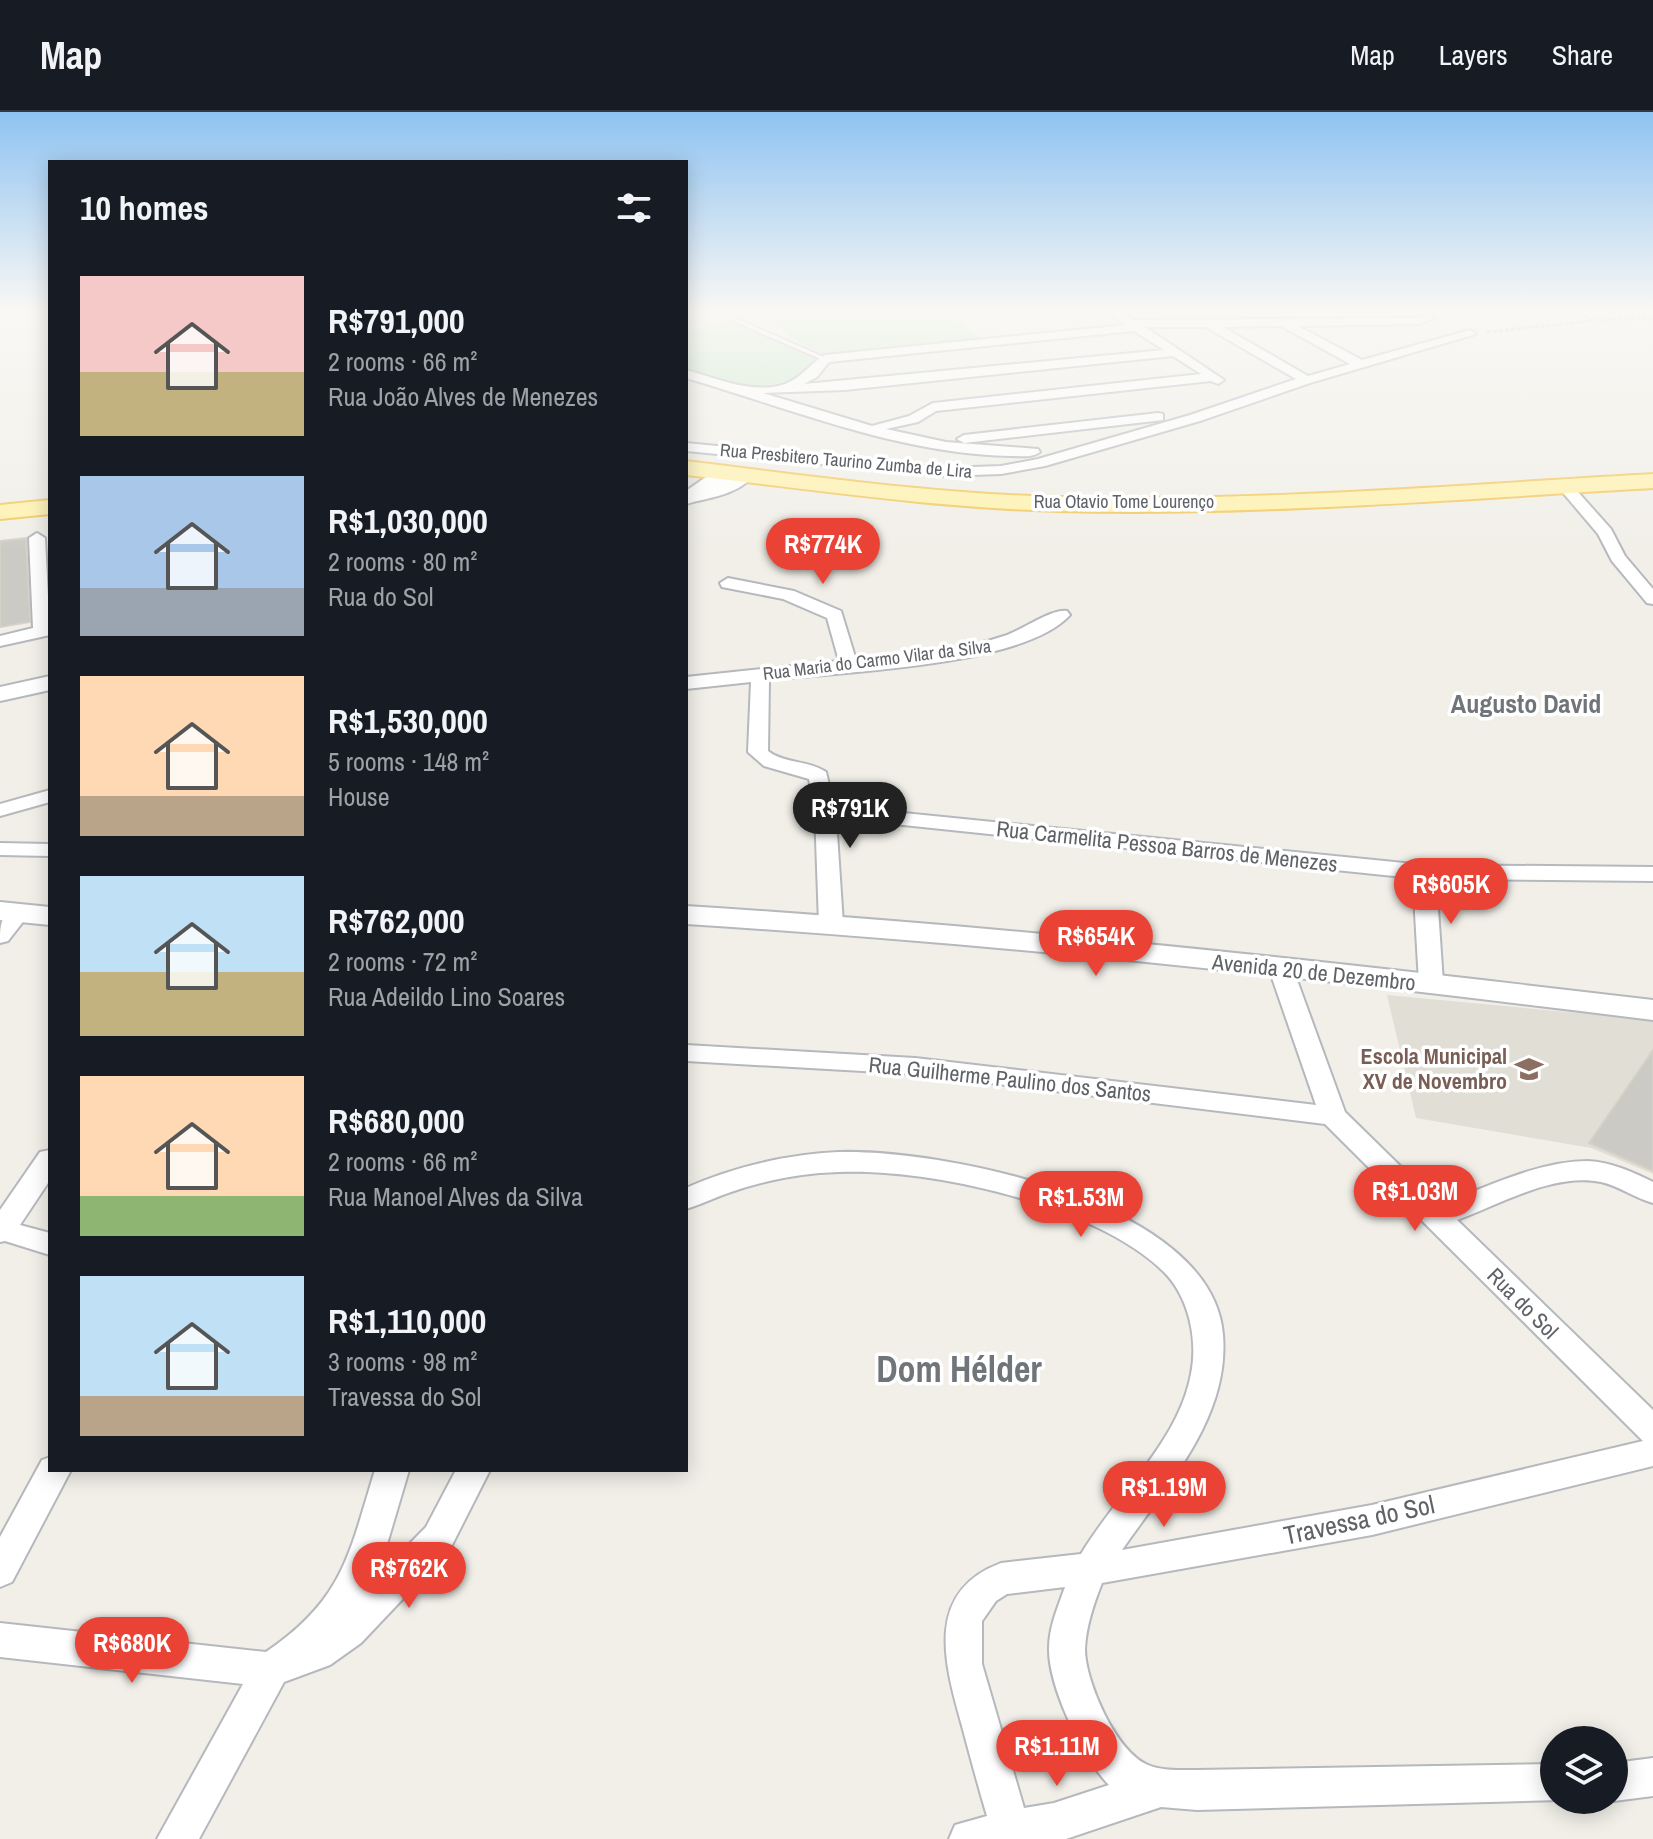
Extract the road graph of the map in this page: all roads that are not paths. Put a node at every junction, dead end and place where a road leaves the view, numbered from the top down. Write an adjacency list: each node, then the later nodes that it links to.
1 (749, 392): 7 (street)
2 (1077, 392): 7 (street)
3 (1229, 392): 5 (street)
4 (1271, 392): 5 (street, Rua Presbitero Taurino Zumba de Lira)
5 (1237, 403): 6 (street, Rua Presbitero Taurino Zumba de Lira)
6 (1210, 412): 8 (street); 10 (street, Rua Presbitero Taurino Zumba de Lira)
7 (872, 428): 8 (street)
8 (930, 443): 10 (street)
9 (688, 447): 10 (street, Rua Presbitero Taurino Zumba de Lira)
10 (1074, 453)
11 (688, 470): 14 (main road)
12 (1653, 481): 13 (main road, Rua Otavio Tome Lourenço)
13 (1564, 485): 14 (main road, Rua Otavio Tome Lourenço); 19 (street)
14 (703, 487)
15 (48, 507): 16 (main road)
16 (0, 512)
17 (37, 538): 21 (street)
18 (728, 583): 23 (street)
19 (1653, 599)
20 (1061, 615): 23 (street, Rua Maria do Carmo Vilar da Silva)
21 (46, 631): 22 (street)
22 (0, 641)
23 (849, 666): 24 (street, Rua Maria do Carmo Vilar da Silva)
24 (760, 675): 26 (street, Rua Maria do Carmo Vilar da Silva); 30 (street)
25 (48, 683): 27 (street)
26 (688, 683)
27 (0, 694)
28 (48, 797): 29 (street)
29 (0, 810)
30 (825, 811): 33 (street, Rua Carmelita Pessoa Barros de Menezes); 38 (street)
31 (0, 849): 32 (street)
32 (48, 850)
33 (1424, 872): 34 (street, Rua Carmelita Pessoa Barros de Menezes); 40 (street)
34 (1653, 874)
35 (688, 915): 38 (street, Avenida 20 de Dezembro)
36 (48, 916): 37 (street)
37 (6, 920)
38 (831, 924): 39 (street, Avenida 20 de Dezembro)
39 (1281, 969): 40 (street, Avenida 20 de Dezembro); 45 (street, Rua do Sol)
40 (1431, 983): 42 (street, Avenida 20 de Dezembro)
41 (1653, 991): 42 (street)
42 (1511, 992): 43 (street)
43 (1653, 1010)
44 (688, 1053): 45 (street, Rua Guilherme Paulino dos Santos)
45 (1333, 1116): 49 (street, Rua do Sol)
46 (48, 1162): 50 (street)
47 (1653, 1193): 49 (street)
48 (688, 1198): 57 (street)
49 (1436, 1217): 52 (street, Rua do Sol)
50 (0, 1230): 51 (street)
51 (48, 1243)
52 (1653, 1431)
53 (1653, 1452): 57 (street, Travessa do Sol)
54 (53, 1472): 58 (street)
55 (391, 1472): 60 (street)
56 (472, 1472): 60 (street)
57 (1090, 1567): 64 (street); 65 (street, Travessa do Sol)
58 (0, 1571)
59 (0, 1640): 60 (street)
60 (271, 1670): 66 (street)
61 (1653, 1777): 62 (street)
62 (1628, 1780)
63 (1540, 1783): 64 (street)
64 (1158, 1789): 65 (street)
65 (1011, 1831): 67 (street)
66 (177, 1839)
67 (969, 1839)

